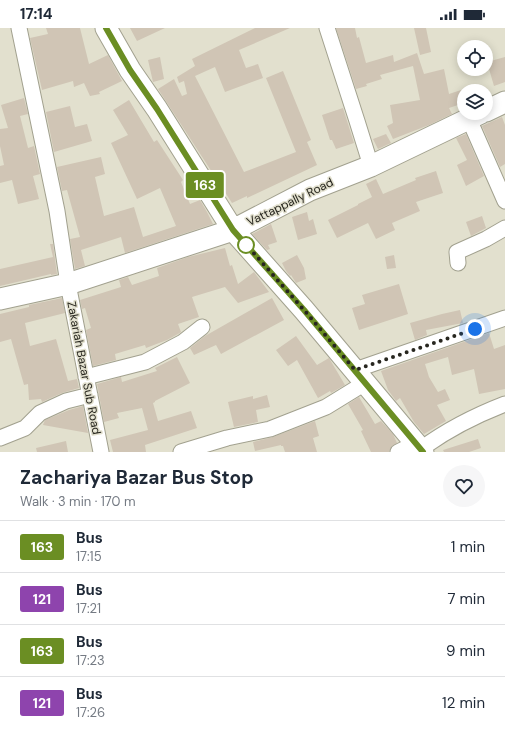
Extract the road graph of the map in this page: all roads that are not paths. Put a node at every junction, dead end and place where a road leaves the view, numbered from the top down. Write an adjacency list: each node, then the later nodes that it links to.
1 (19, 28): 13 (street, Zakariah Bazar Sub Road)
2 (106, 28): 11 (main road)
3 (327, 28): 8 (street)
4 (505, 102): 5 (main road, Vattappally Road)
5 (493, 108)
6 (466, 120): 8 (main road, Vattappally Road)
7 (481, 120): 9 (street)
8 (370, 166): 11 (main road, Vattappally Road)
9 (505, 201)
10 (505, 228): 12 (street)
11 (233, 230): 13 (main road, Vattappally Road); 18 (main road)
12 (458, 262)
13 (68, 284): 14 (main road, Vattappally Road); 17 (street, Zakariah Bazar Sub Road)
14 (0, 299)
15 (505, 318): 18 (street)
16 (202, 327): 17 (street)
17 (86, 377): 19 (street, Zakariah Bazar Sub Road)
18 (360, 377): 22 (main road); 24 (street)
19 (90, 395): 21 (street); 23 (street, Zakariah Bazar Sub Road)
20 (505, 404): 22 (street)
21 (0, 438)
22 (414, 449)
23 (101, 452)
24 (181, 452)

